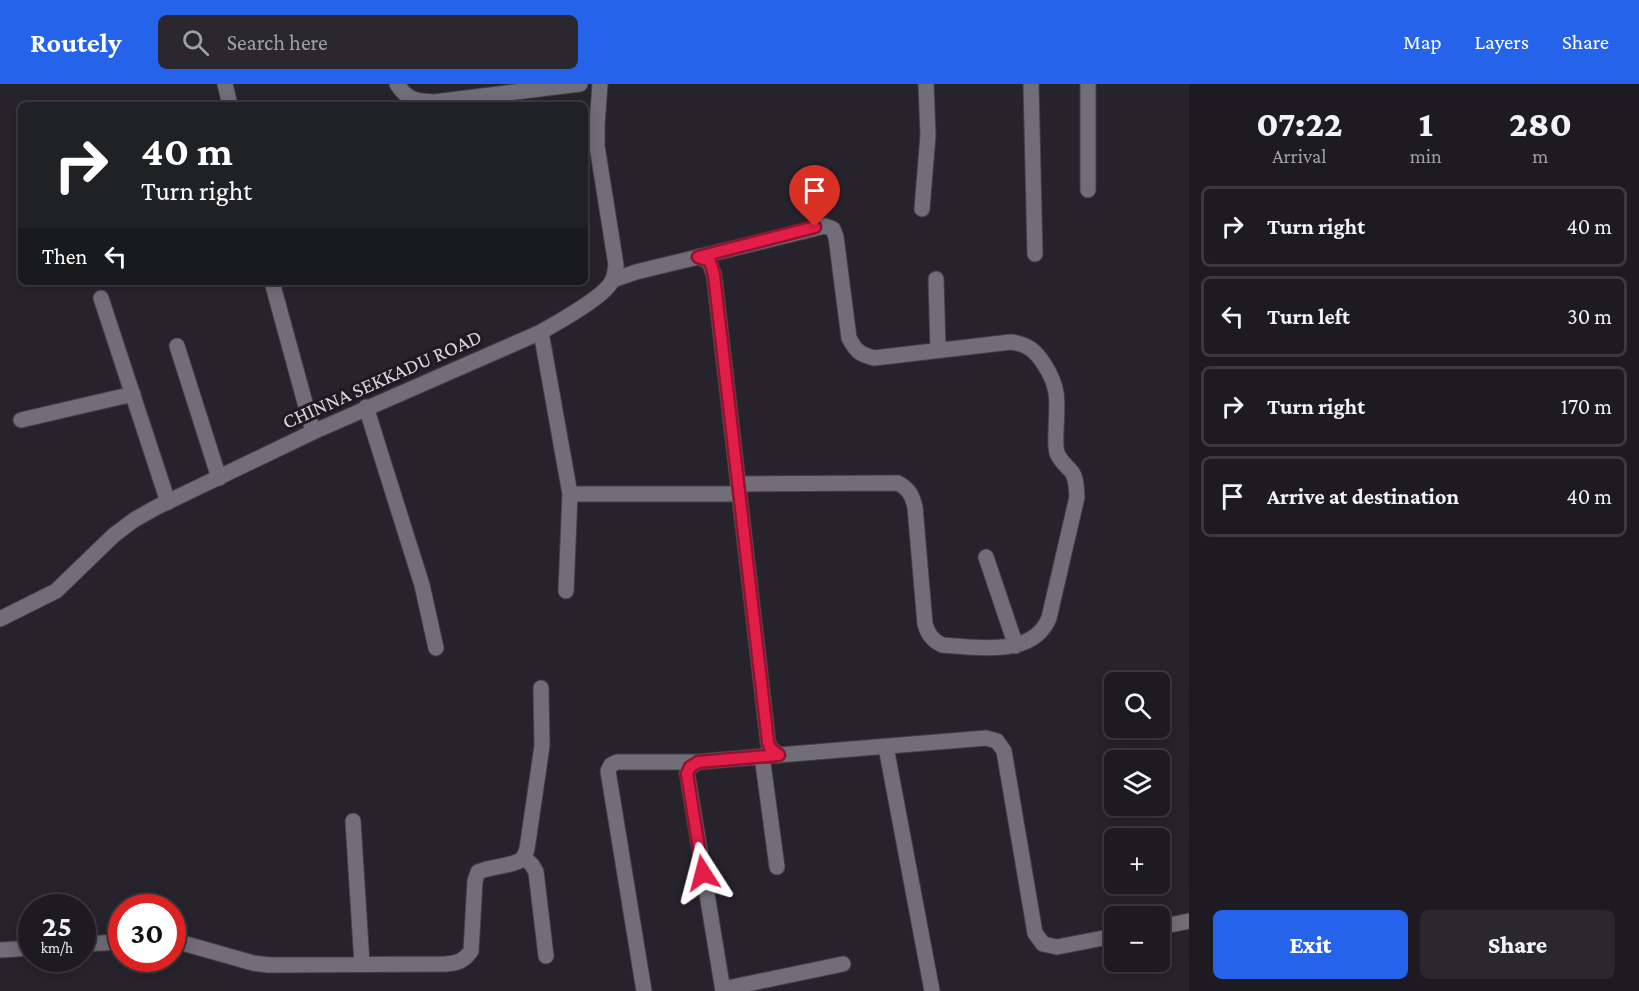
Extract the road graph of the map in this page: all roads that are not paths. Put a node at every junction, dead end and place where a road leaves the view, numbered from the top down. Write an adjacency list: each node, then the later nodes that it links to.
1 (225, 84): 8 (street)
2 (397, 84): 9 (street)
3 (580, 84): 10 (street)
4 (600, 84): 16 (street)
5 (926, 84): 12 (street)
6 (1031, 84): 13 (street)
7 (1088, 84): 11 (street)
8 (229, 102)
9 (416, 102)
10 (434, 102)
11 (1088, 190)
12 (922, 209)
13 (1035, 254)
14 (698, 257): 16 (street); 21 (street); 27 (street)
15 (936, 279): 21 (street)
16 (613, 280): 19 (street, CHINNA SEKKADU ROAD)
17 (273, 285): 25 (street)
18 (101, 298): 22 (street)
19 (541, 332): 23 (street, CHINNA SEKKADU ROAD); 28 (street)
20 (177, 346): 26 (street)
21 (939, 351): 33 (street)
22 (133, 394): 24 (street); 29 (street)
23 (366, 408): 25 (street, CHINNA SEKKADU ROAD); 34 (street)
24 (21, 420)
25 (313, 432): 26 (street, CHINNA SEKKADU ROAD)
26 (219, 478): 29 (street, CHINNA SEKKADU ROAD)
27 (739, 489): 28 (street); 33 (street); 37 (street)
28 (570, 494): 31 (street)
29 (168, 502): 32 (street, CHINNA SEKKADU ROAD)
30 (986, 557): 33 (street)
31 (566, 591)
32 (0, 619)
33 (1016, 646)
34 (436, 648)
35 (541, 688): 41 (street)
36 (886, 747): 37 (street); 45 (street); 54 (street)
37 (779, 755): 38 (street)
38 (762, 756): 39 (street); 42 (street)
39 (698, 762): 52 (street); 53 (street)
40 (353, 821): 50 (street)
41 (524, 857): 49 (street); 50 (street)
42 (777, 867)
43 (1189, 921): 44 (street)
44 (1170, 925)
45 (1104, 938)
46 (186, 944): 50 (street)
47 (18, 949): 48 (street)
48 (0, 950)
49 (546, 956)
50 (362, 964)
51 (843, 964): 52 (street)
52 (723, 990)
53 (644, 991)
54 (932, 991)

